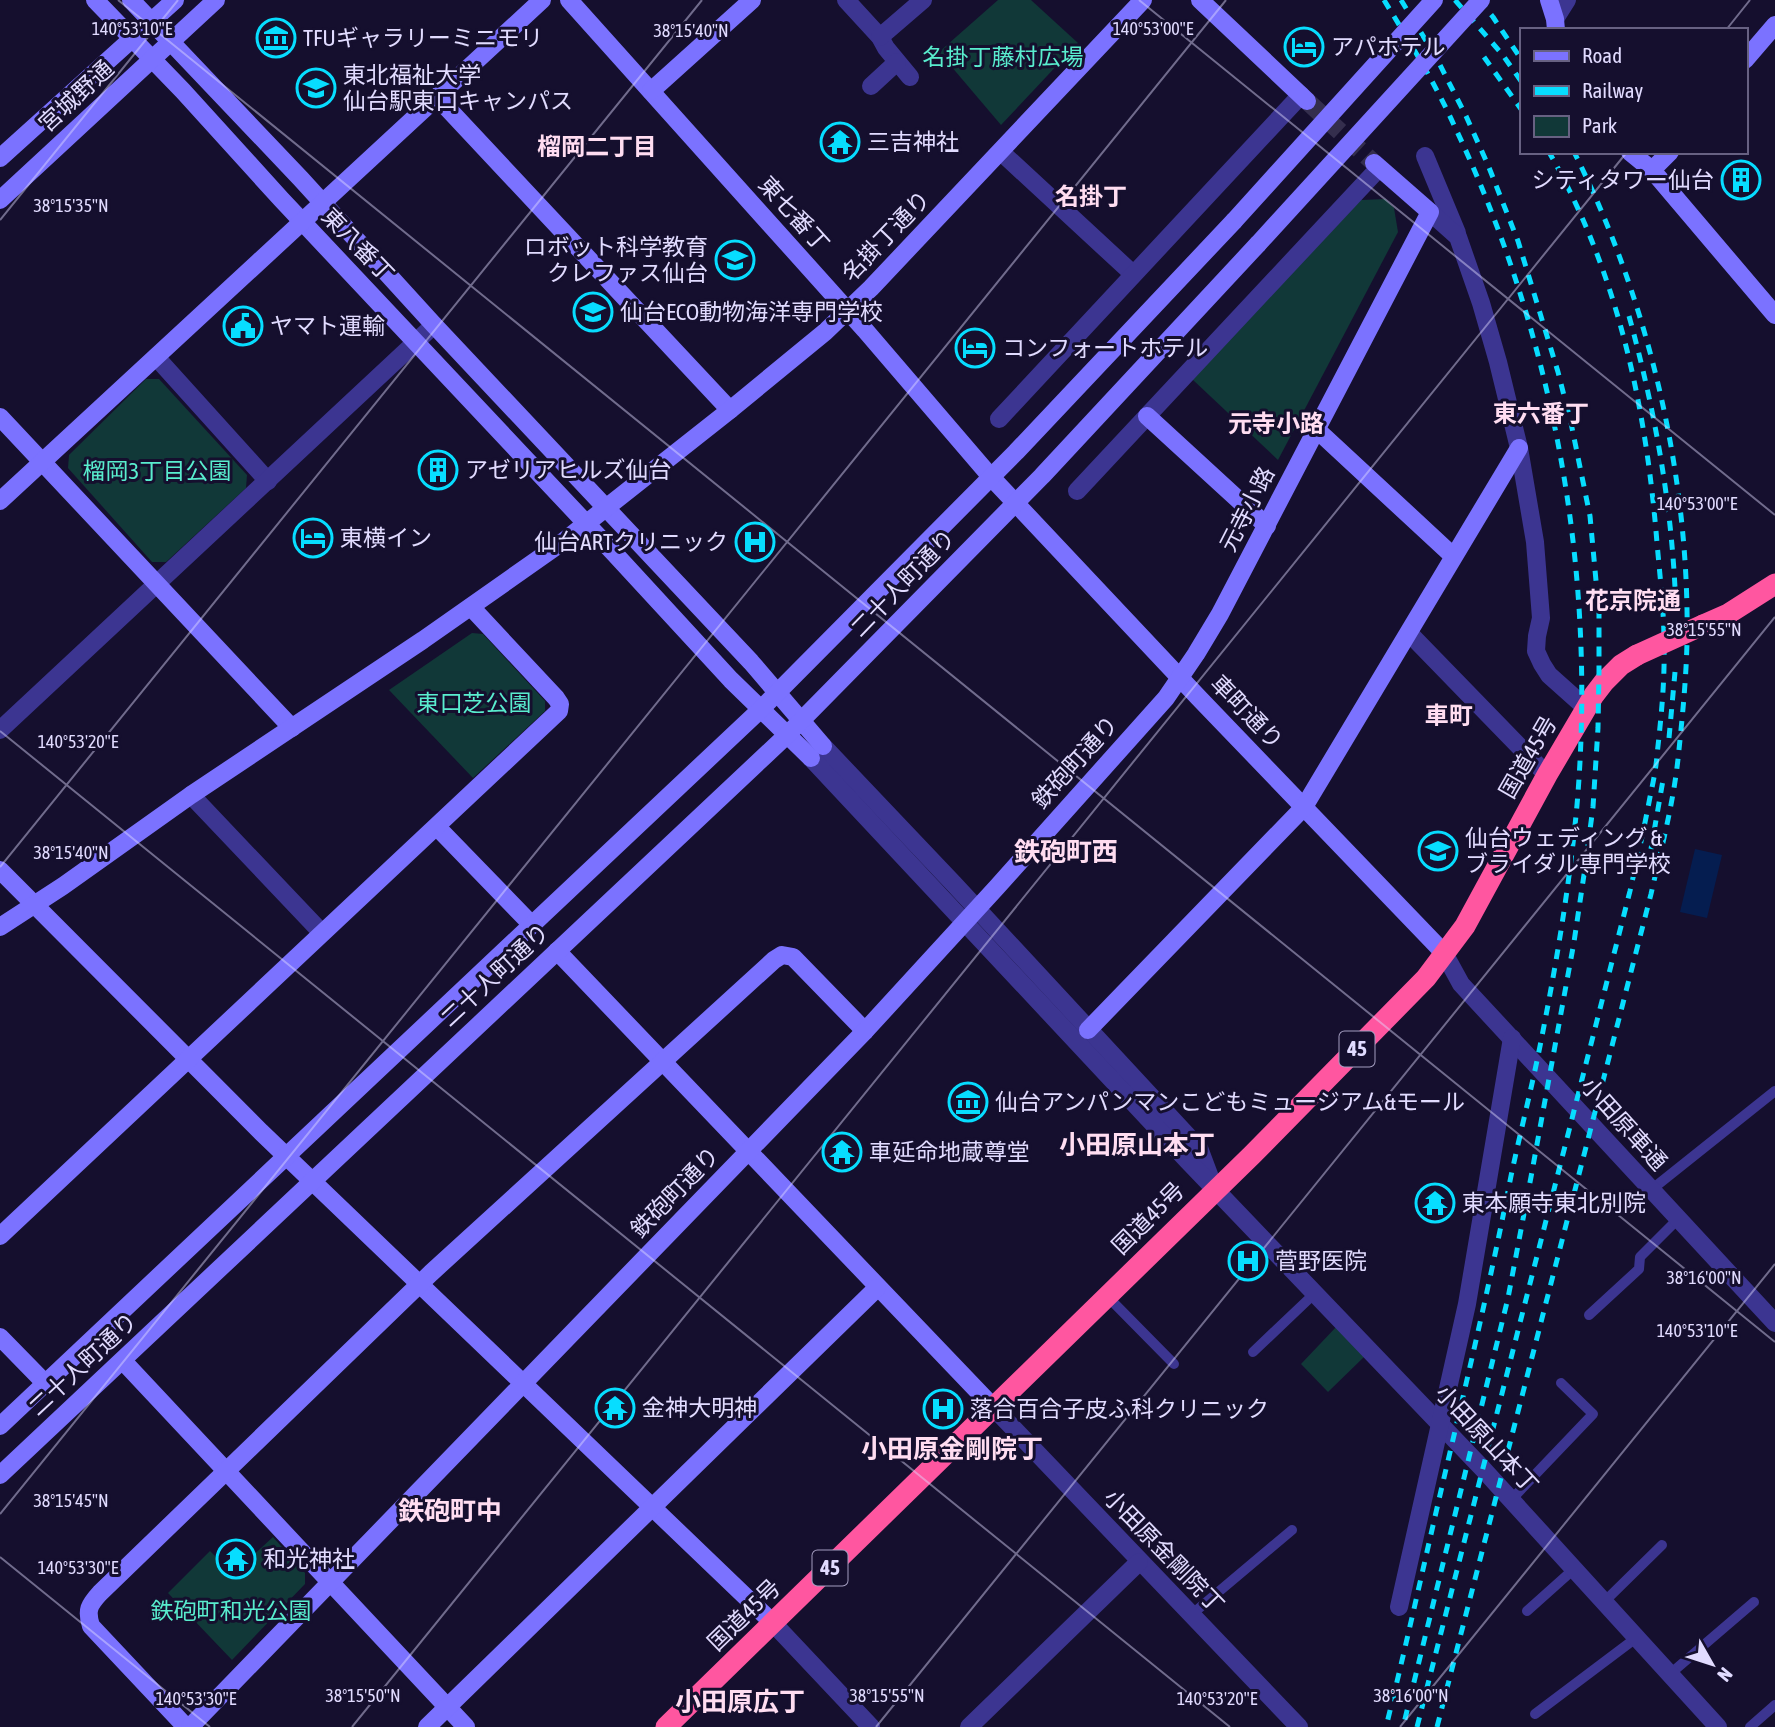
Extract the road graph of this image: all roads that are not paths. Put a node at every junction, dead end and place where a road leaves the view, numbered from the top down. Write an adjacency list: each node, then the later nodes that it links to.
1 (96, 0): 20 (street, 東八番丁)
2 (131, 0): 16 (street, 東八番丁)
3 (175, 0): 16 (street, 宮城野通)
4 (215, 0): 21 (street, 宮城野通)
5 (542, 0): 28 (street)
6 (569, 0): 27 (street, 東七番丁)
7 (752, 0): 27 (street)
8 (846, 0): 19 (street)
9 (923, 0): 19 (street)
10 (1143, 0): 29 (street, 名掛丁通り)
11 (1200, 0): 40 (street)
12 (1434, 0): 53 (street, 二十人町通り, bridge)
13 (1481, 0): 57 (street, 二十人町通り, bridge)
14 (1549, 0): 17 (street)
15 (1567, 0): 17 (street)
16 (151, 22): 20 (street, 宮城野通); 21 (street, 東八番丁)
17 (1556, 24)
18 (1775, 25): 22 (street)
19 (880, 37): 24 (street)
20 (132, 39): 23 (street, 東八番丁); 33 (street, 宮城野通)
21 (170, 42): 23 (street, 宮城野通); 36 (street, 東八番丁)
22 (1747, 58)
23 (152, 59): 35 (street, 宮城野通); 38 (street, 東八番丁)
24 (897, 62): 25 (street); 26 (street)
25 (910, 77)
26 (871, 86)
27 (651, 91): 41 (street, 東七番丁)
28 (437, 97): 36 (street); 46 (street)
29 (1001, 152): 40 (street); 41 (street, 名掛丁通り)
30 (1632, 154): 34 (street)
31 (1668, 154): 34 (street)
32 (1425, 156): 39 (street)
33 (0, 158)
34 (1651, 170): 42 (street)
35 (0, 200)
36 (322, 203): 38 (street); 43 (street, 東八番丁)
37 (1430, 212): 39 (street); 47 (street); 50 (street, 元寺小路)
38 (303, 222): 44 (street, 東八番丁); 45 (street)
39 (1458, 237): 51 (street)
40 (1133, 274): 49 (street)
41 (848, 310): 46 (street, 名掛丁通り); 53 (street, 東七番丁)
42 (1775, 315)
43 (434, 325): 44 (street); 58 (street, 東八番丁)
44 (416, 341): 54 (street); 59 (street, 東八番丁)
45 (156, 357): 52 (street); 54 (street)
46 (730, 410): 58 (street, 名掛丁通り)
47 (1147, 416): 55 (street); 60 (street)
48 (0, 417): 52 (street)
49 (999, 419)
50 (1316, 429): 60 (street, 元寺小路); 61 (street)
51 (1519, 448): 61 (street); 68 (street)
52 (42, 462): 56 (street); 62 (street)
53 (992, 477): 57 (street, 東七番丁); 67 (street, 二十人町通り)
54 (268, 481): 62 (street)
55 (1077, 491)
56 (0, 501)
57 (1016, 503): 66 (street, 車町通り); 70 (street, 二十人町通り)
58 (607, 508): 59 (street, 名掛丁通り); 67 (street, 東八番丁)
59 (587, 524): 64 (street, 名掛丁通り); 69 (street, 東八番丁)
60 (1267, 526): 66 (street, 元寺小路)
61 (1453, 556): 65 (street)
62 (157, 584): 71 (street); 72 (street)
63 (1775, 584): 68 (highway, 国道45号 / 45, bridge)
64 (471, 607): 71 (street, 名掛丁通り); 78 (street)
65 (1409, 632): 75 (street); 77 (street)
66 (1181, 677): 77 (street, 車町通り); 81 (street, 鉄砲町通り)
67 (777, 693): 69 (street, 二十人町通り); 70 (street, 東八番丁)
68 (1586, 708): 75 (highway, 国道45号 / 45)
69 (761, 709): 73 (street, 東八番丁); 82 (street, 二十人町通り)
70 (801, 721): 73 (street, 二十人町通り); 74 (street, 東八番丁)
71 (292, 728): 76 (street, 名掛丁通り)
72 (0, 730)
73 (787, 735): 74 (street, 東八番丁); 85 (street, 二十人町通り)
74 (817, 752): 81 (street)
75 (1547, 775): 86 (highway, 国道45号 / 45)
76 (191, 795): 80 (street, 名掛丁通り); 84 (street)
77 (1304, 807): 86 (street, 車町通り); 87 (street)
78 (437, 827): 82 (street); 84 (street)
79 (0, 870): 80 (street)
80 (34, 904): 83 (street, 名掛丁通り); 90 (street)
81 (971, 916): 87 (street); 88 (street, 鉄砲町通り); 96 (street, 小田原山本丁)
82 (532, 925): 94 (street, 二十人町通り)
83 (0, 927)
84 (322, 933): 90 (street)
85 (556, 951): 91 (street); 95 (street, 二十人町通り)
86 (1444, 953): 89 (street, 小田原車通); 96 (highway, 国道45号 / 45)
87 (1088, 1030): 96 (street)
88 (865, 1031): 91 (street); 93 (street, 鉄砲町通り)
89 (1511, 1038): 97 (street, 小田原車通); 115 (street)
90 (188, 1059): 94 (street); 99 (street)
91 (663, 1061): 93 (street); 100 (street)
92 (1775, 1091): 97 (lane)
93 (748, 1151): 101 (street); 113 (street, 鉄砲町通り)
94 (286, 1156): 95 (street); 111 (street, 二十人町通り)
95 (313, 1182): 100 (street); 109 (street, 二十人町通り)
96 (1215, 1190): 102 (street, 小田原山本丁); 103 (highway, 国道45号 / 45)
97 (1651, 1190): 98 (street, 小田原車通)
98 (1678, 1219): 104 (street, 小田原車通); 105 (lane)
99 (0, 1236)
100 (420, 1285): 113 (street); 117 (street)
101 (877, 1288): 114 (street); 120 (street)
102 (1314, 1294): 108 (lane); 115 (street, 小田原山本丁)
103 (1107, 1296): 110 (lane); 114 (highway, 国道45号 / 45)
104 (1769, 1304): 106 (street, 小田原車通)
105 (1589, 1315)
106 (1775, 1323)
107 (0, 1337): 111 (street)
108 (1252, 1352)
109 (123, 1361): 117 (street); 118 (street, 二十人町通り)
110 (1174, 1364)
111 (45, 1383): 116 (street, 二十人町通り)
112 (1562, 1383): 119 (lane)
113 (523, 1385): 120 (street); 125 (street, 鉄砲町通り)
114 (994, 1408): 123 (street, 小田原金剛院丁); 131 (highway, 国道45号 / 45)
115 (1440, 1425): 119 (street, 小田原山本丁); 128 (street)
116 (0, 1426)
117 (226, 1471): 125 (street); 138 (street)
118 (0, 1475)
119 (1511, 1500): 124 (street, 小田原山本丁)
120 (652, 1508): 131 (street); 135 (street)
121 (1292, 1530): 130 (lane)
122 (1662, 1545): 126 (lane)
123 (1139, 1562): 130 (street, 小田原金剛院丁); 143 (street)
124 (1574, 1569): 126 (street, 小田原山本丁); 129 (lane)
125 (331, 1583): 135 (street); 138 (street, 鉄砲町通り)
126 (1604, 1602): 132 (street, 小田原山本丁)
127 (1754, 1602): 133 (lane)
128 (1399, 1607)
129 (1527, 1611)
130 (1191, 1615): 144 (street, 小田原金剛院丁)
131 (773, 1623): 141 (highway, 国道45号 / 45); 142 (street)
132 (1636, 1638): 133 (street, 小田原山本丁); 136 (lane)
133 (1670, 1674): 137 (street, 小田原山本丁)
134 (1775, 1705): 145 (lane)
135 (447, 1707): 139 (street); 140 (street)
136 (1535, 1714)
137 (1709, 1724)
138 (188, 1727)
139 (427, 1727)
140 (466, 1727)
141 (666, 1727)
142 (871, 1727)
143 (969, 1727)
144 (1298, 1727)
145 (1750, 1727)

